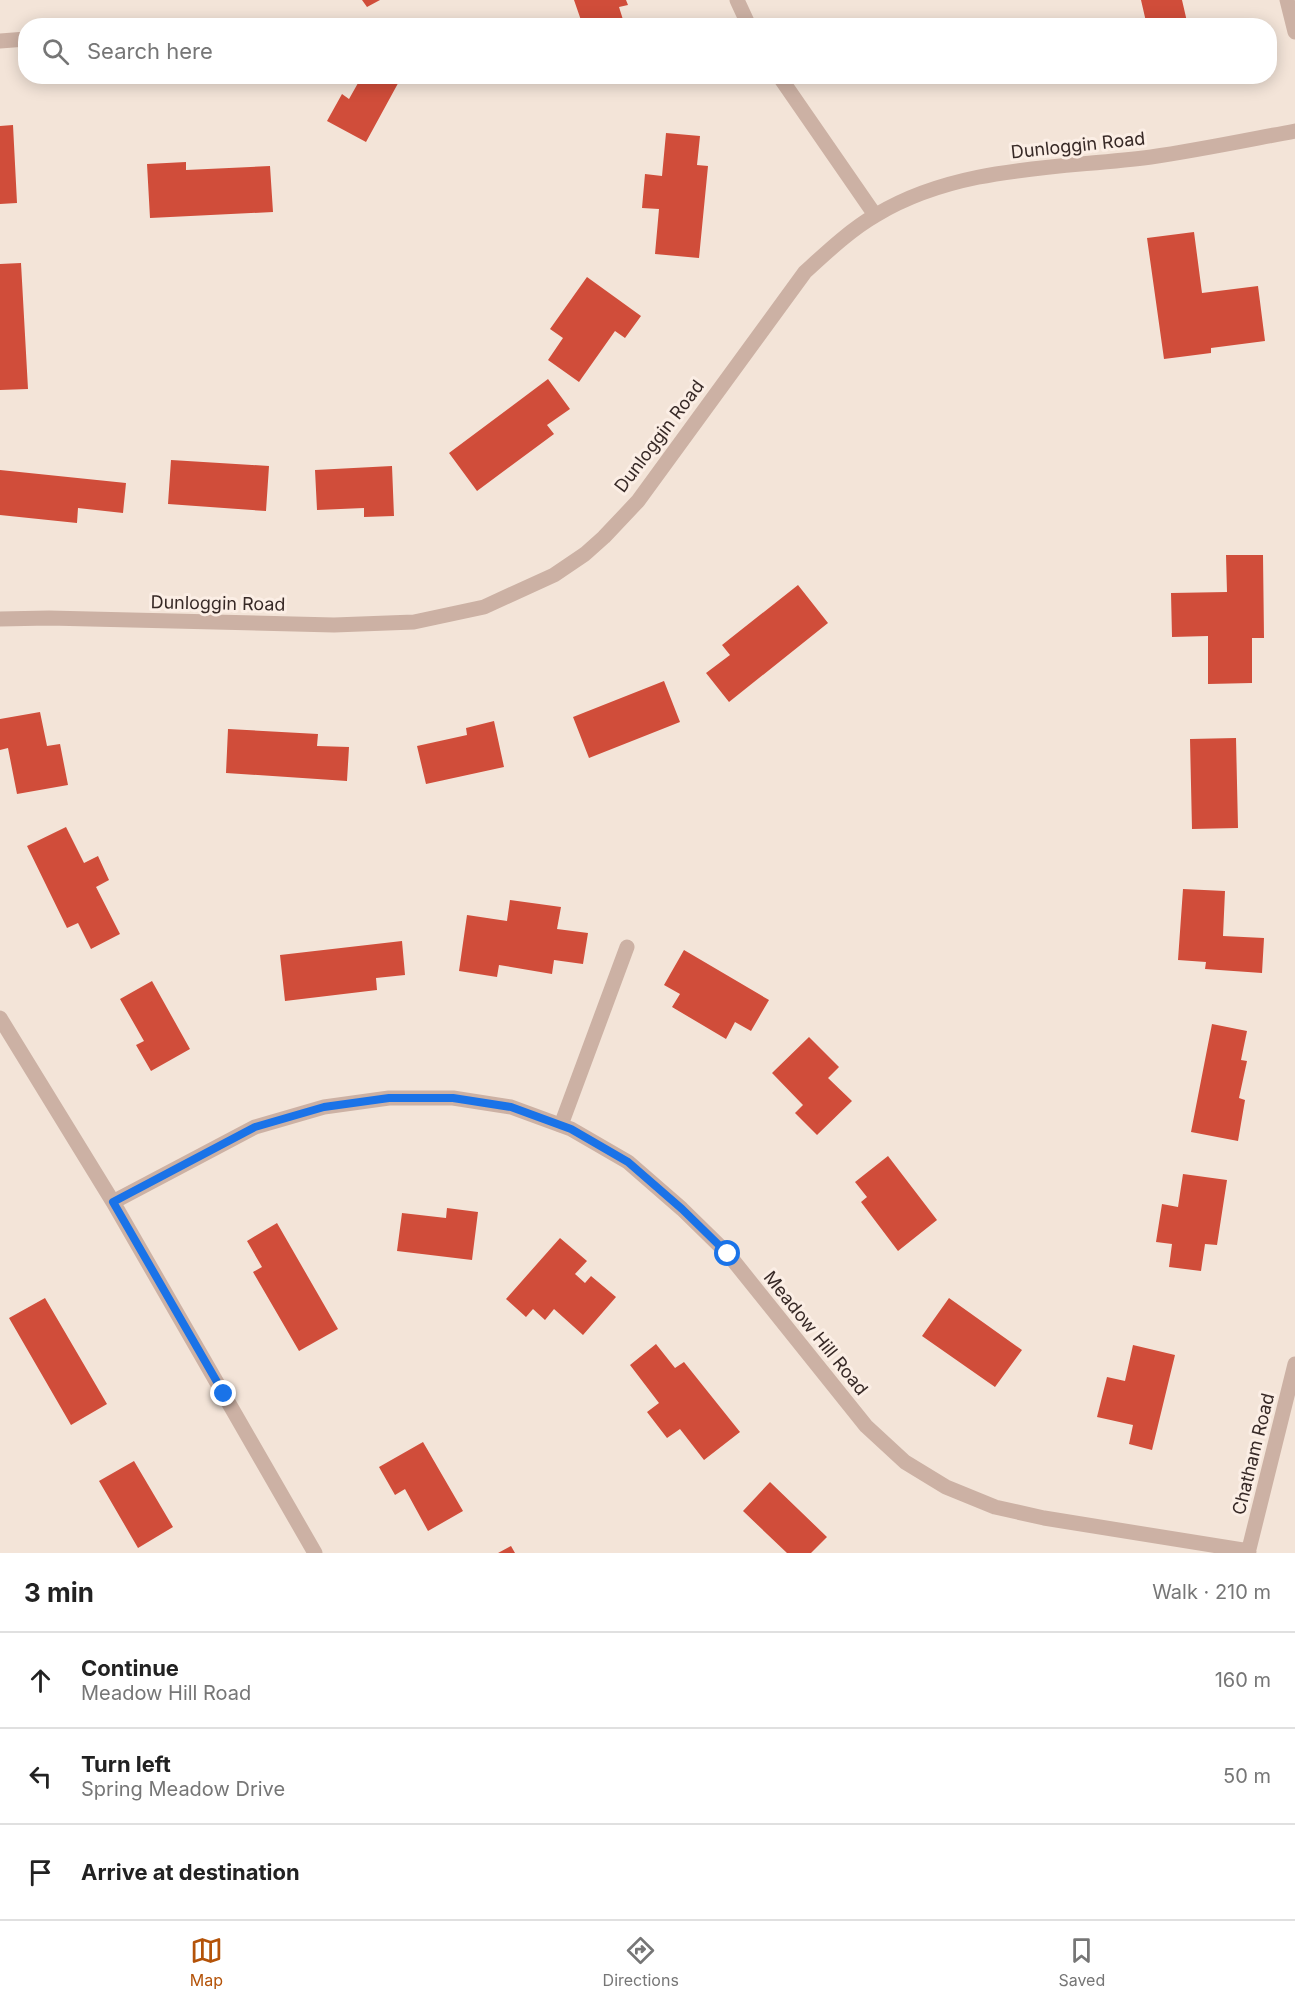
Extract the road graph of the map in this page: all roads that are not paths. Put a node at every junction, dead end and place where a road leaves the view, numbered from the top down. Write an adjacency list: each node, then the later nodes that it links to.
1 (737, 0): 3 (street)
2 (1287, 0): 4 (street)
3 (745, 18)
4 (1295, 32)
5 (18, 40): 6 (street)
6 (0, 41)
7 (785, 84): 9 (street)
8 (1295, 131): 9 (street, Dunloggin Road)
9 (875, 214): 10 (street, Dunloggin Road)
10 (0, 619)
11 (627, 947): 13 (street)
12 (0, 1018): 14 (street)
13 (561, 1125): 14 (street, Meadow Hill Road); 16 (street, Meadow Hill Road)
14 (113, 1202): 17 (street)
15 (1295, 1364): 16 (street, Chatham Road)
16 (1248, 1552)
17 (315, 1553)

